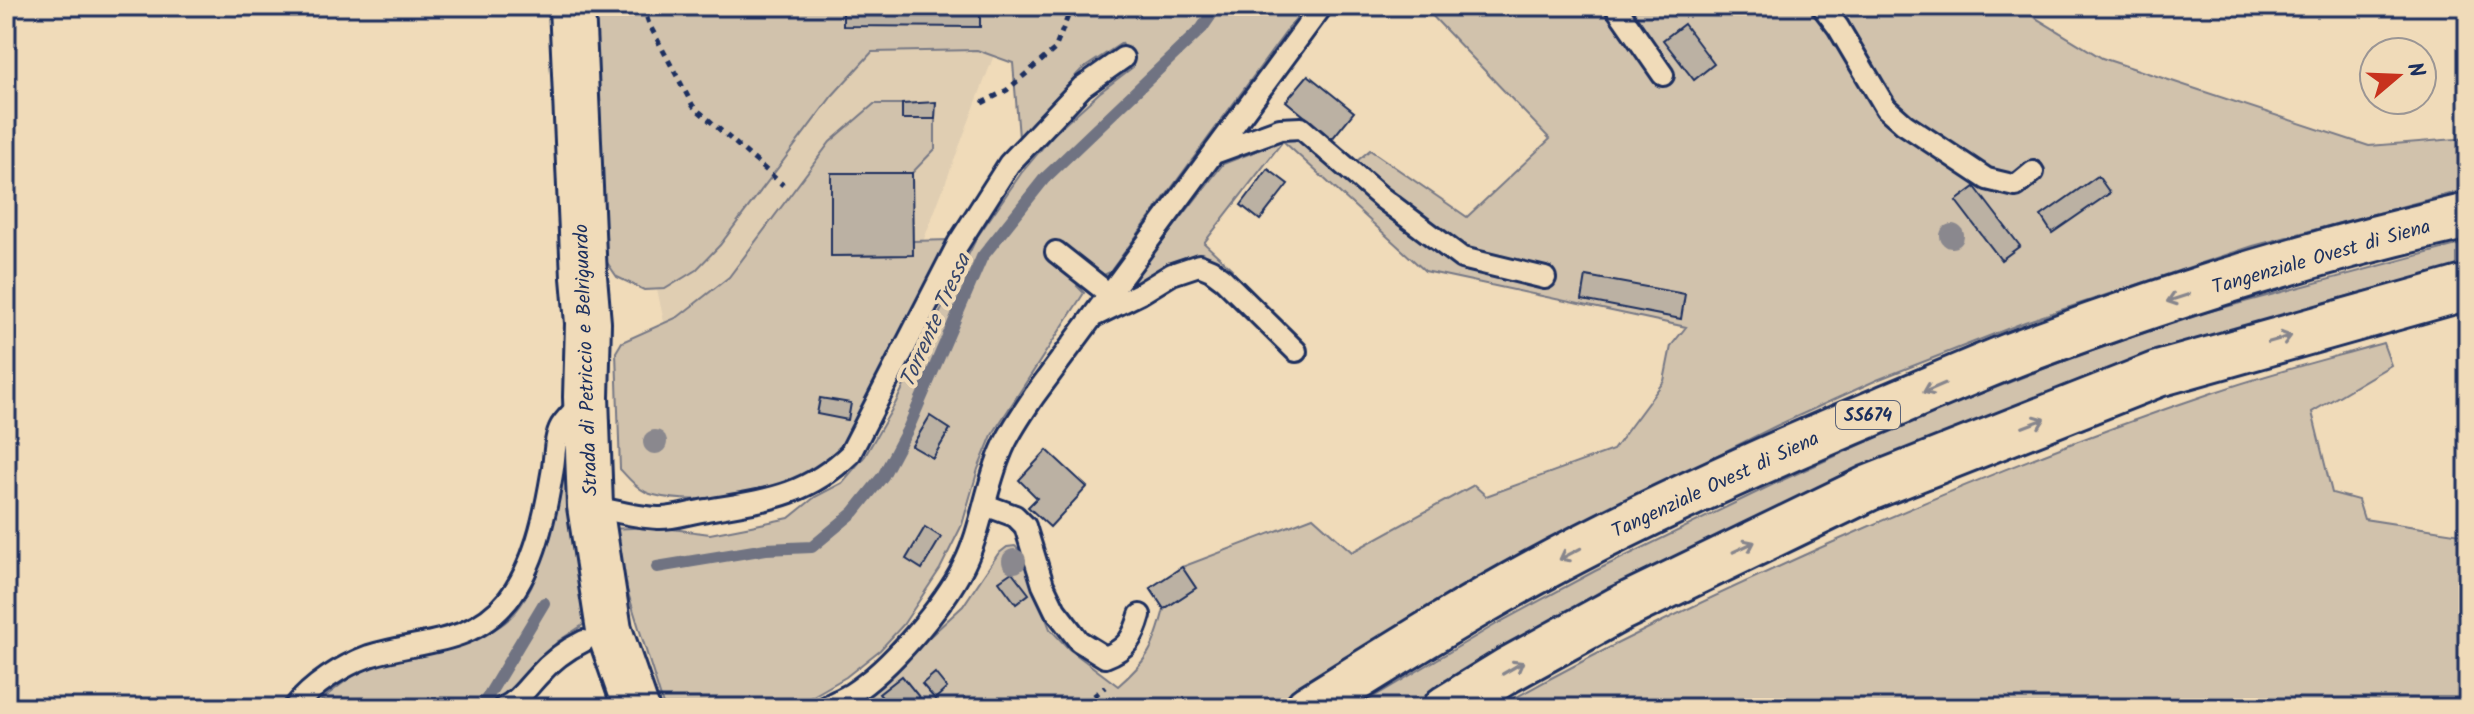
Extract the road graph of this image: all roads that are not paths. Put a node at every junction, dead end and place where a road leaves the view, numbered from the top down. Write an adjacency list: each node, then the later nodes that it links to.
1 (572, 6): 16 (main road, Strada di Petriccio e Belriguardo)
2 (1322, 6): 7 (lane)
3 (1615, 6): 6 (lane)
4 (1822, 6): 8 (lane)
5 (1123, 58): 18 (lane)
6 (1663, 75)
7 (1214, 153): 11 (lane); 13 (lane)
8 (2033, 172)
9 (2468, 216): 25 (main road, Tangenziale Ovest di Siena / SS674, one-way to 25)
10 (1056, 252): 13 (lane)
11 (1545, 278)
12 (2468, 287): 26 (main road, one-way to 12)
13 (1109, 294): 14 (lane)
14 (1092, 316): 15 (lane); 17 (lane)
15 (1296, 351)
16 (586, 397): 18 (main road, Strada di Petriccio e Belriguardo); 21 (lane)
17 (985, 505): 19 (lane); 24 (lane)
18 (590, 506): 23 (main road, Strada di Petriccio e Belriguardo)
19 (1140, 615)
20 (584, 641): 22 (lane)
21 (294, 708)
22 (503, 708)
23 (636, 708)
24 (824, 708)
25 (1308, 708)
26 (1446, 708)

